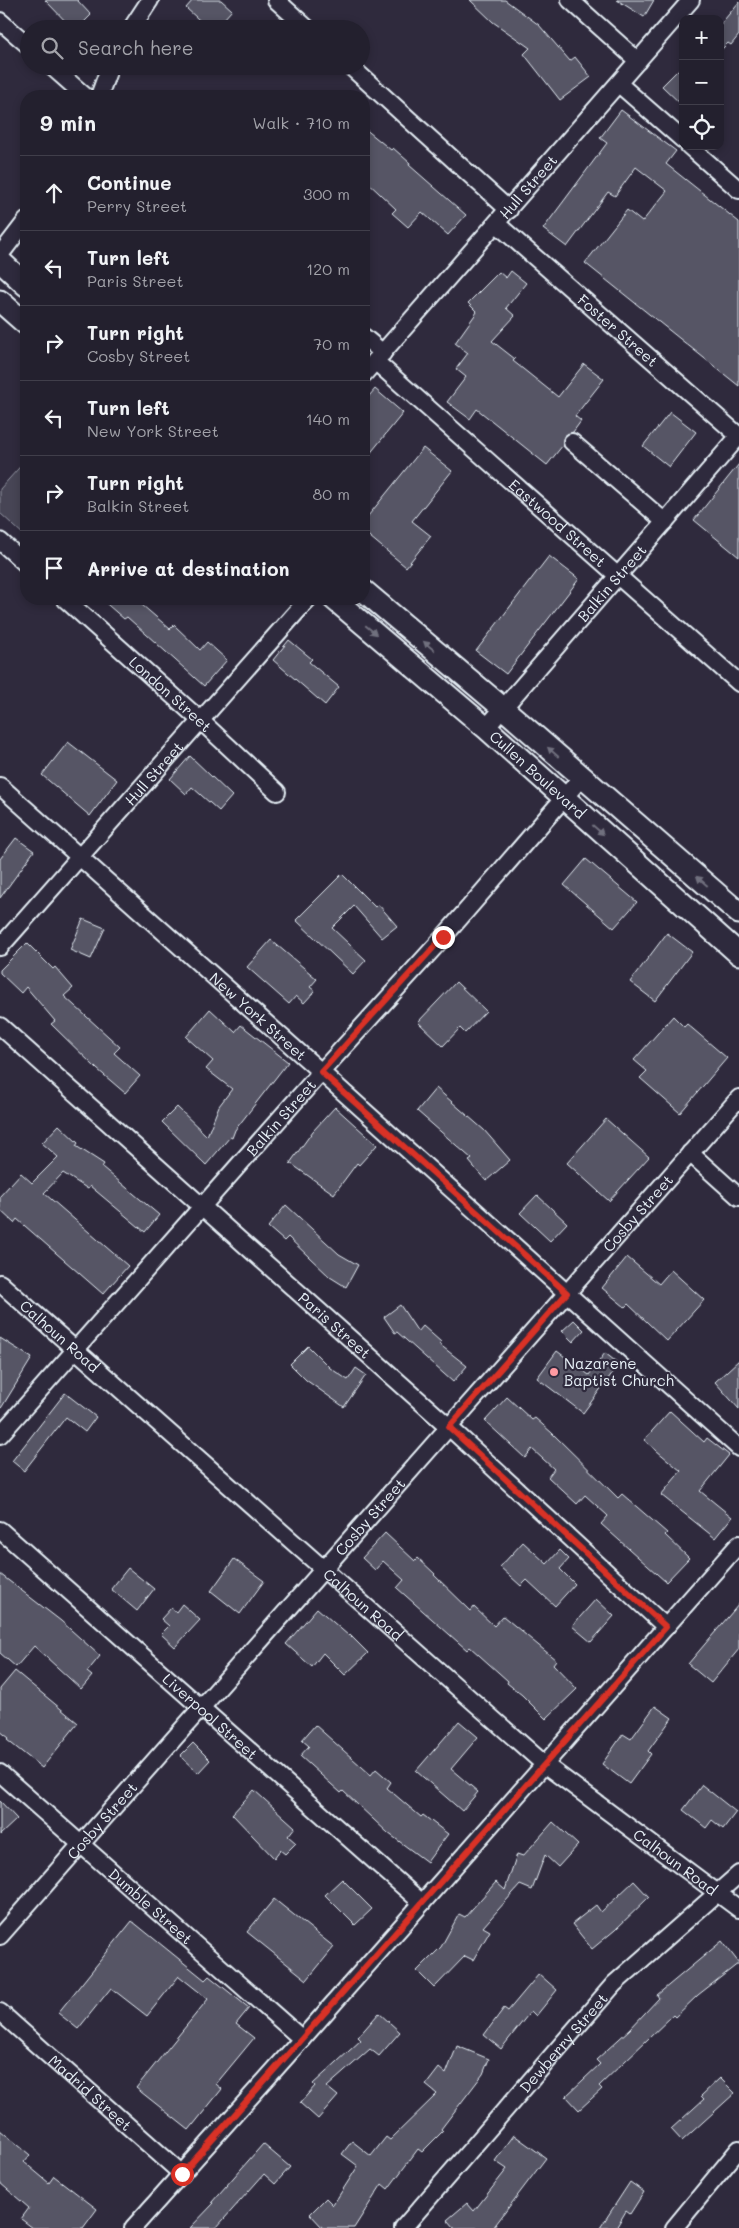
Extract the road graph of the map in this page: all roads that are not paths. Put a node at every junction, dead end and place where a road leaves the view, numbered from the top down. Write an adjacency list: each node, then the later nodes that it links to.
1 (150, 0): 5 (street)
2 (276, 0): 6 (street)
3 (570, 0): 9 (street)
4 (691, 0): 9 (street, Hull Street)
5 (137, 20)
6 (298, 20)
7 (0, 21): 8 (street)
8 (20, 38)
9 (638, 61): 13 (street, Hull Street)
10 (61, 75): 14 (street)
11 (107, 75): 15 (street)
12 (360, 75): 19 (street)
13 (619, 84): 16 (street); 19 (street, Hull Street)
14 (78, 90)
15 (101, 90)
16 (679, 136)
17 (694, 150): 18 (street)
18 (739, 190)
19 (509, 210): 20 (street, Hull Street)
20 (497, 224): 28 (street, Hull Street); 30 (street, Foster Street)
21 (20, 232): 22 (street)
22 (0, 255)
23 (0, 261): 24 (main road)
24 (20, 279)
25 (0, 301): 26 (main road)
26 (20, 319)
27 (370, 345): 28 (street, Eastwood Street)
28 (379, 357): 29 (street, Hull Street); 35 (street, Eastwood Street)
29 (370, 367)
30 (739, 436): 32 (street, Balkin Street)
31 (572, 442): 32 (street)
32 (665, 522): 35 (street, Balkin Street)
33 (0, 541): 34 (street)
34 (20, 559)
35 (618, 576): 40 (street, Eastwood Street); 41 (street, Balkin Street)
36 (370, 596): 41 (main road, Cullen Boulevard, one-way to 36)
37 (72, 605): 42 (street, London Street)
38 (303, 605): 42 (street, Hull Street)
39 (341, 605): 43 (main road, Cullen Boulevard, one-way to 43)
40 (739, 683)
41 (504, 709): 43 (street, Balkin Street); 44 (main road, Cullen Boulevard, one-way to 41)
42 (200, 720): 46 (street, London Street); 48 (street, Hull Street)
43 (486, 728): 47 (main road, Cullen Boulevard)
44 (582, 776): 47 (street, Balkin Street); 49 (main road, Cullen Boulevard, one-way to 44)
45 (0, 786): 48 (street, New York Street)
46 (277, 792)
47 (564, 799): 50 (main road, Cullen Boulevard, one-way to 50); 53 (street, Balkin Street)
48 (79, 857): 51 (street, Hull Street); 53 (street, New York Street)
49 (739, 913)
50 (736, 944)
51 (0, 947)
52 (0, 1026): 57 (street, Paris Street)
53 (321, 1072): 57 (street, Balkin Street); 59 (street, New York Street)
54 (739, 1098): 55 (street, Cosby Street)
55 (690, 1153): 56 (street); 59 (street, Cosby Street)
56 (739, 1197)
57 (202, 1208): 60 (street, Balkin Street); 61 (street, Paris Street)
58 (0, 1283): 60 (street, Calhoun Road)
59 (567, 1293): 61 (street, Cosby Street); 63 (street, New York Street)
60 (76, 1350): 62 (street, Balkin Street); 66 (street, Calhoun Road)
61 (449, 1427): 66 (street, Cosby Street); 67 (street, Paris Street)
62 (0, 1435)
63 (739, 1448)
64 (0, 1530): 68 (street, Liverpool Street)
65 (739, 1544): 67 (street)
66 (323, 1570): 68 (street, Cosby Street); 69 (street, Calhoun Road)
67 (666, 1627): 69 (street)
68 (202, 1706): 71 (street, Cosby Street); 74 (street, Liverpool Street)
69 (544, 1764): 73 (street, Calhoun Road); 74 (street)
70 (0, 1773): 71 (street, Dumble Street)
71 (80, 1845): 76 (street, Cosby Street); 78 (street, Dumble Street)
72 (739, 1874): 73 (street, Dewberry Street)
73 (718, 1892): 75 (street, Calhoun Road); 82 (street, Dewberry Street)
74 (422, 1903): 78 (street)
75 (739, 1909)
76 (0, 1936)
77 (0, 2012): 80 (street, Madrid Street)
78 (302, 2039): 80 (street)
79 (739, 2149): 83 (street)
80 (182, 2174): 81 (street)
81 (133, 2228)
82 (403, 2228)
83 (674, 2228)

